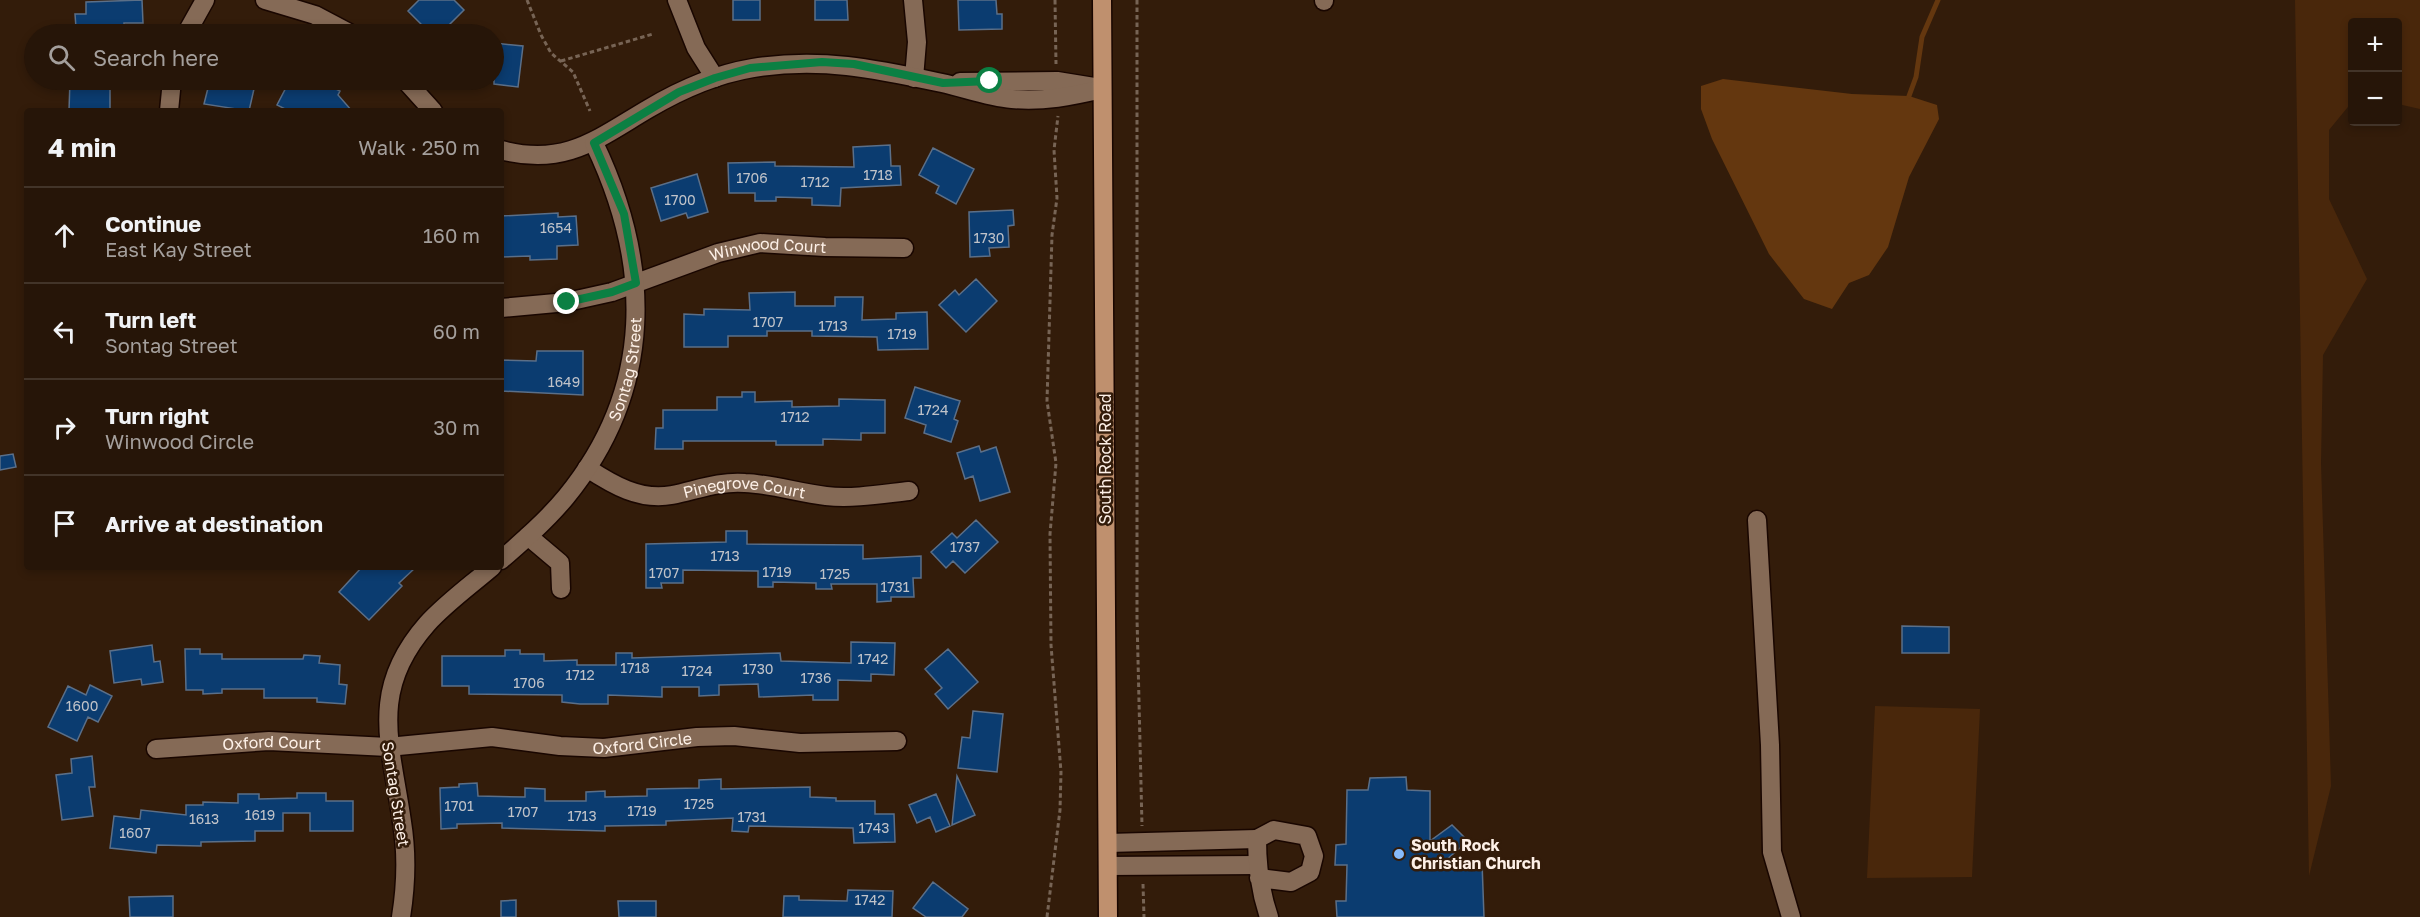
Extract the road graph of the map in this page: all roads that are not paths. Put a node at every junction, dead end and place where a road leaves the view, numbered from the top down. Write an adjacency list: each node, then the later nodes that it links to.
1 (205, 0): 6 (street)
2 (265, 0): 7 (street)
3 (677, 0): 8 (street)
4 (913, 0): 9 (street)
5 (1102, 0): 10 (main road, South Rock Road)
6 (192, 24)
7 (332, 24)
8 (715, 78): 9 (street); 15 (street)
9 (914, 78): 10 (street)
10 (1102, 89): 31 (main road, South Rock Road)
11 (171, 90): 13 (street)
12 (414, 90): 14 (street)
13 (169, 108)
14 (430, 108)
15 (594, 143): 16 (street); 18 (street, Sontag Street)
16 (504, 150)
17 (904, 248): 18 (street, Winwood Court)
18 (636, 283): 19 (street, Winwood Court); 20 (street, Sontag Street)
19 (504, 308)
20 (587, 468): 21 (street, Pinegrove Court); 23 (street, Sontag Street)
21 (909, 491)
22 (1757, 520): 37 (street)
23 (528, 536): 24 (street, Sontag Street); 26 (street)
24 (504, 557)
25 (489, 570): 28 (street, Sontag Street)
26 (561, 589)
27 (897, 741): 28 (street, Oxford Circle)
28 (388, 747): 29 (street, Oxford Court); 34 (street, Sontag Street)
29 (156, 749)
30 (1257, 839): 31 (street); 33 (street); 33 (street)
31 (1108, 843): 32 (main road, South Rock Road)
32 (1108, 866): 33 (street); 35 (main road, South Rock Road)
33 (1258, 871): 36 (street)
34 (401, 917)
35 (1108, 917)
36 (1269, 917)
37 (1791, 917)

